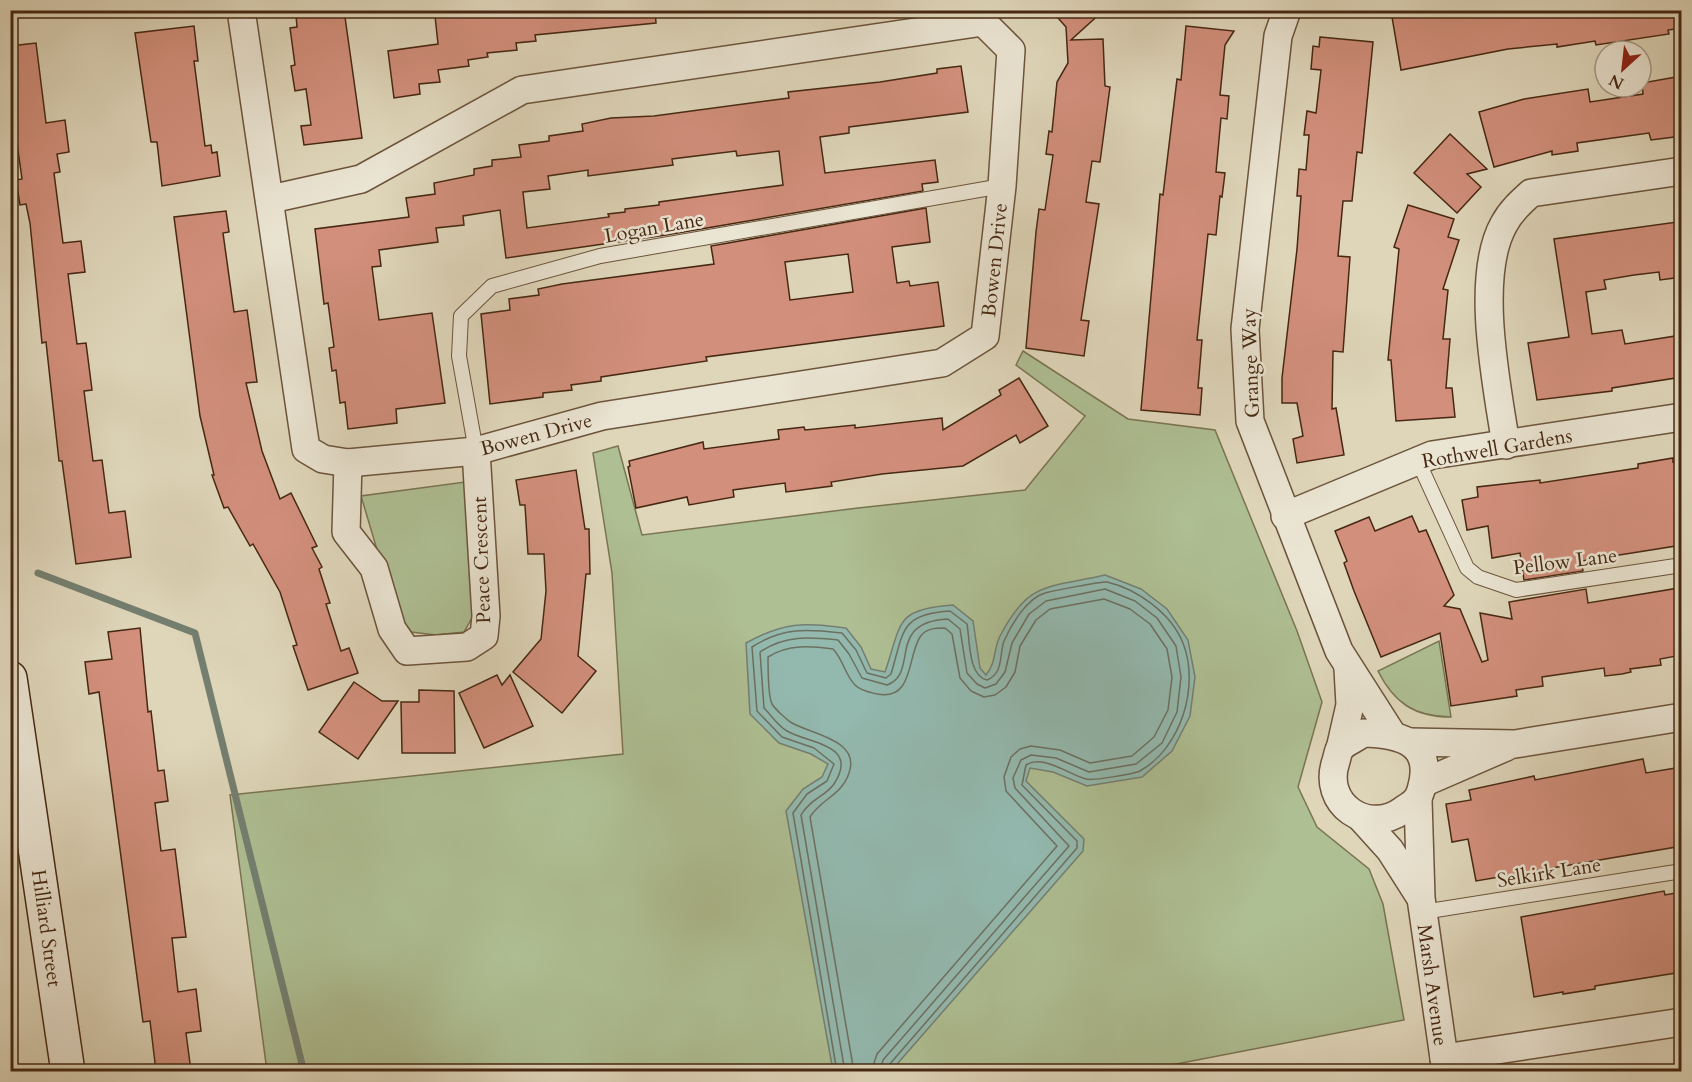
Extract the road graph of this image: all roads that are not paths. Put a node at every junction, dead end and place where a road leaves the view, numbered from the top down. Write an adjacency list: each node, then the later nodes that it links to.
1 (241, 10): 5 (street, Bowen Drive)
2 (1287, 10): 11 (street, Grange Way)
3 (1682, 171): 7 (street)
4 (1002, 186): 5 (street, Bowen Drive); 8 (street, Bowen Drive); 8 (lane, Logan Lane)
5 (271, 199): 10 (street, Bowen Drive)
6 (1682, 417): 7 (street, Rothwell Gardens)
7 (1506, 445): 9 (street, Rothwell Gardens)
8 (476, 452): 10 (street, Bowen Drive); 10 (street, Peace Crescent)
9 (1418, 461): 11 (street, Rothwell Gardens); 12 (lane, Pellow Lane)
10 (348, 463)
11 (1285, 516): 13 (street, Grange Way)
12 (1682, 565)
13 (1348, 664): 16 (street, Grange Way); 18 (street, Grange Way)
14 (10, 678): 25 (street, Hilliard Street)
15 (1682, 717): 17 (street)
16 (1400, 738): 17 (street); 18 (street); 19 (street)
17 (1515, 744): 19 (street)
18 (1340, 749): 20 (street)
19 (1420, 791): 20 (street); 22 (street, Marsh Avenue)
20 (1362, 819): 22 (street, Marsh Avenue)
21 (1682, 872): 22 (lane, Selkirk Lane)
22 (1422, 905): 24 (street, Marsh Avenue)
23 (1682, 1022): 24 (street)
24 (1445, 1065)
25 (68, 1071)

